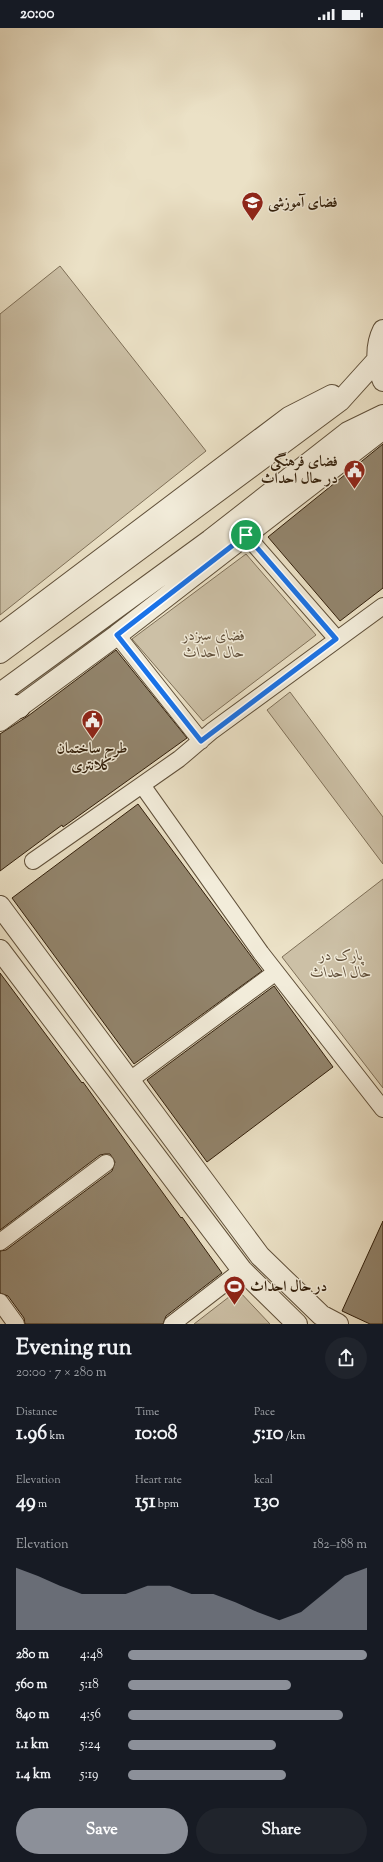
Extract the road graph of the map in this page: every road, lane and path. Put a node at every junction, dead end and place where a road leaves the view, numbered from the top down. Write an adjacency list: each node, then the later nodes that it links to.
1 (383, 330): 2 (street)
2 (377, 360): 3 (street); 4 (street)
3 (383, 381)
4 (359, 382): 9 (street); 12 (street)
5 (383, 415): 13 (street)
6 (383, 429): 7 (street)
7 (246, 535): 10 (street); 11 (street)
8 (383, 606): 11 (street)
9 (0, 635)
10 (117, 635): 14 (street); 16 (street)
11 (336, 639): 16 (street)
12 (0, 653)
13 (0, 693)
14 (10, 705): 15 (street)
15 (0, 721)
16 (201, 741): 17 (street)
17 (142, 784): 18 (street); 21 (street)
18 (33, 860)
19 (0, 906): 22 (street)
20 (0, 950): 26 (street)
21 (276, 972): 22 (street); 23 (street)
22 (130, 1080): 31 (street)
23 (383, 1109)
24 (106, 1163): 25 (street)
25 (0, 1242)
26 (242, 1270): 29 (street); 30 (street)
27 (0, 1302): 28 (street)
28 (9, 1321)
29 (172, 1324)
30 (297, 1324)
31 (338, 1324)

